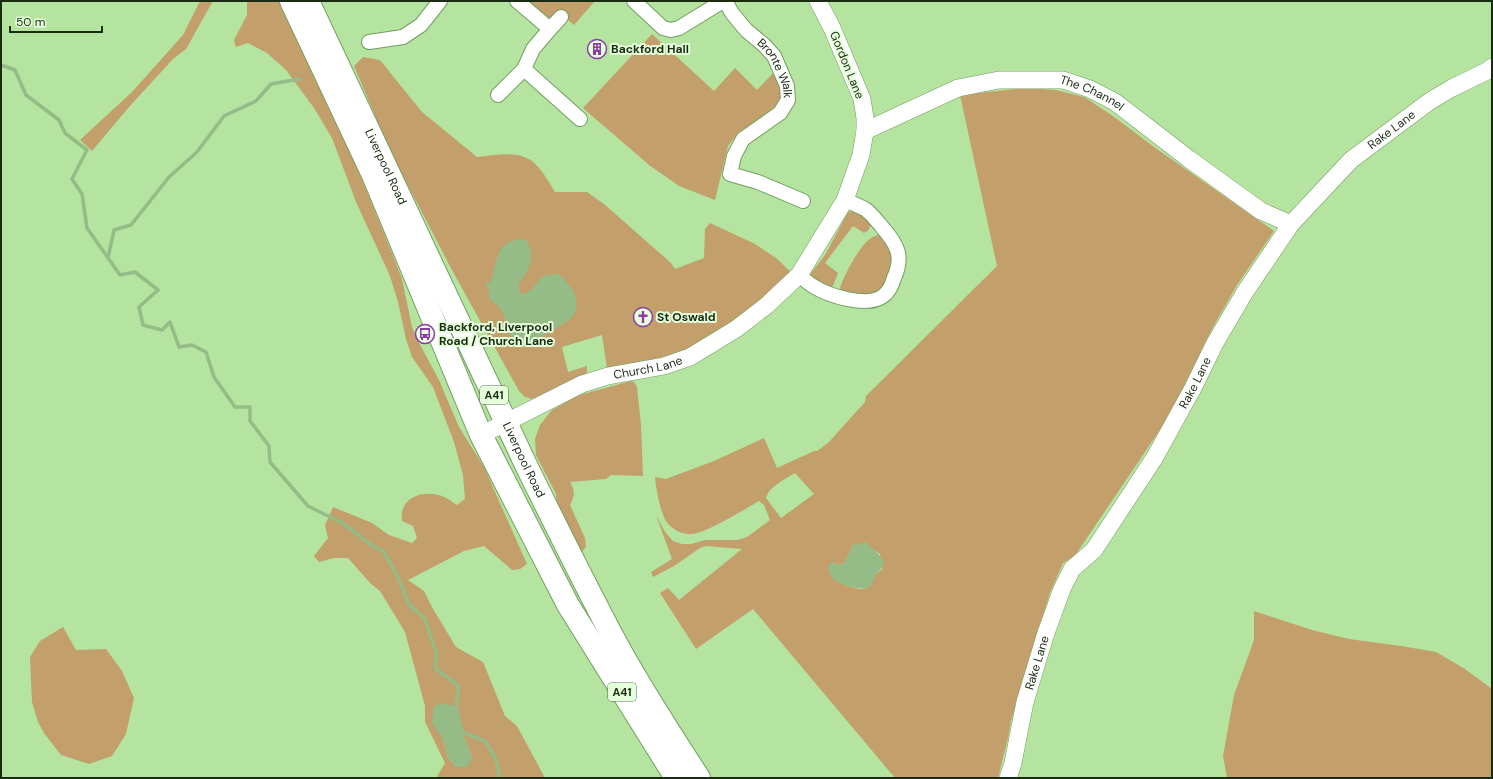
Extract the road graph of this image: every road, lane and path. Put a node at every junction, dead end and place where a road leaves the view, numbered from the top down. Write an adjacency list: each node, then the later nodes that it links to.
1 (291, 1): 21 (highway, Liverpool Road / A41)
2 (308, 1): 20 (highway, Liverpool Road / A41)
3 (440, 1): 10 (street)
4 (517, 1): 9 (street)
5 (634, 1): 6 (street)
6 (724, 1): 17 (street, Bronte Walk)
7 (818, 1): 15 (street, Gordon Lane)
8 (561, 17): 9 (street)
9 (550, 29): 12 (street)
10 (369, 42)
11 (1492, 67): 18 (street, Rake Lane)
12 (524, 68): 13 (street); 14 (street)
13 (498, 96)
14 (580, 119)
15 (865, 131): 16 (street, Church Lane); 18 (street, The Channel)
16 (846, 200): 19 (street, Church Lane); 19 (street)
17 (803, 201)
18 (1291, 224): 24 (street, Rake Lane)
19 (799, 275): 20 (street, Church Lane)
20 (506, 422): 21 (street, Church Lane); 23 (highway, Liverpool Road / A41)
21 (481, 435): 22 (highway, Liverpool Road / A41)
22 (676, 778)
23 (699, 778)
24 (1008, 778)

